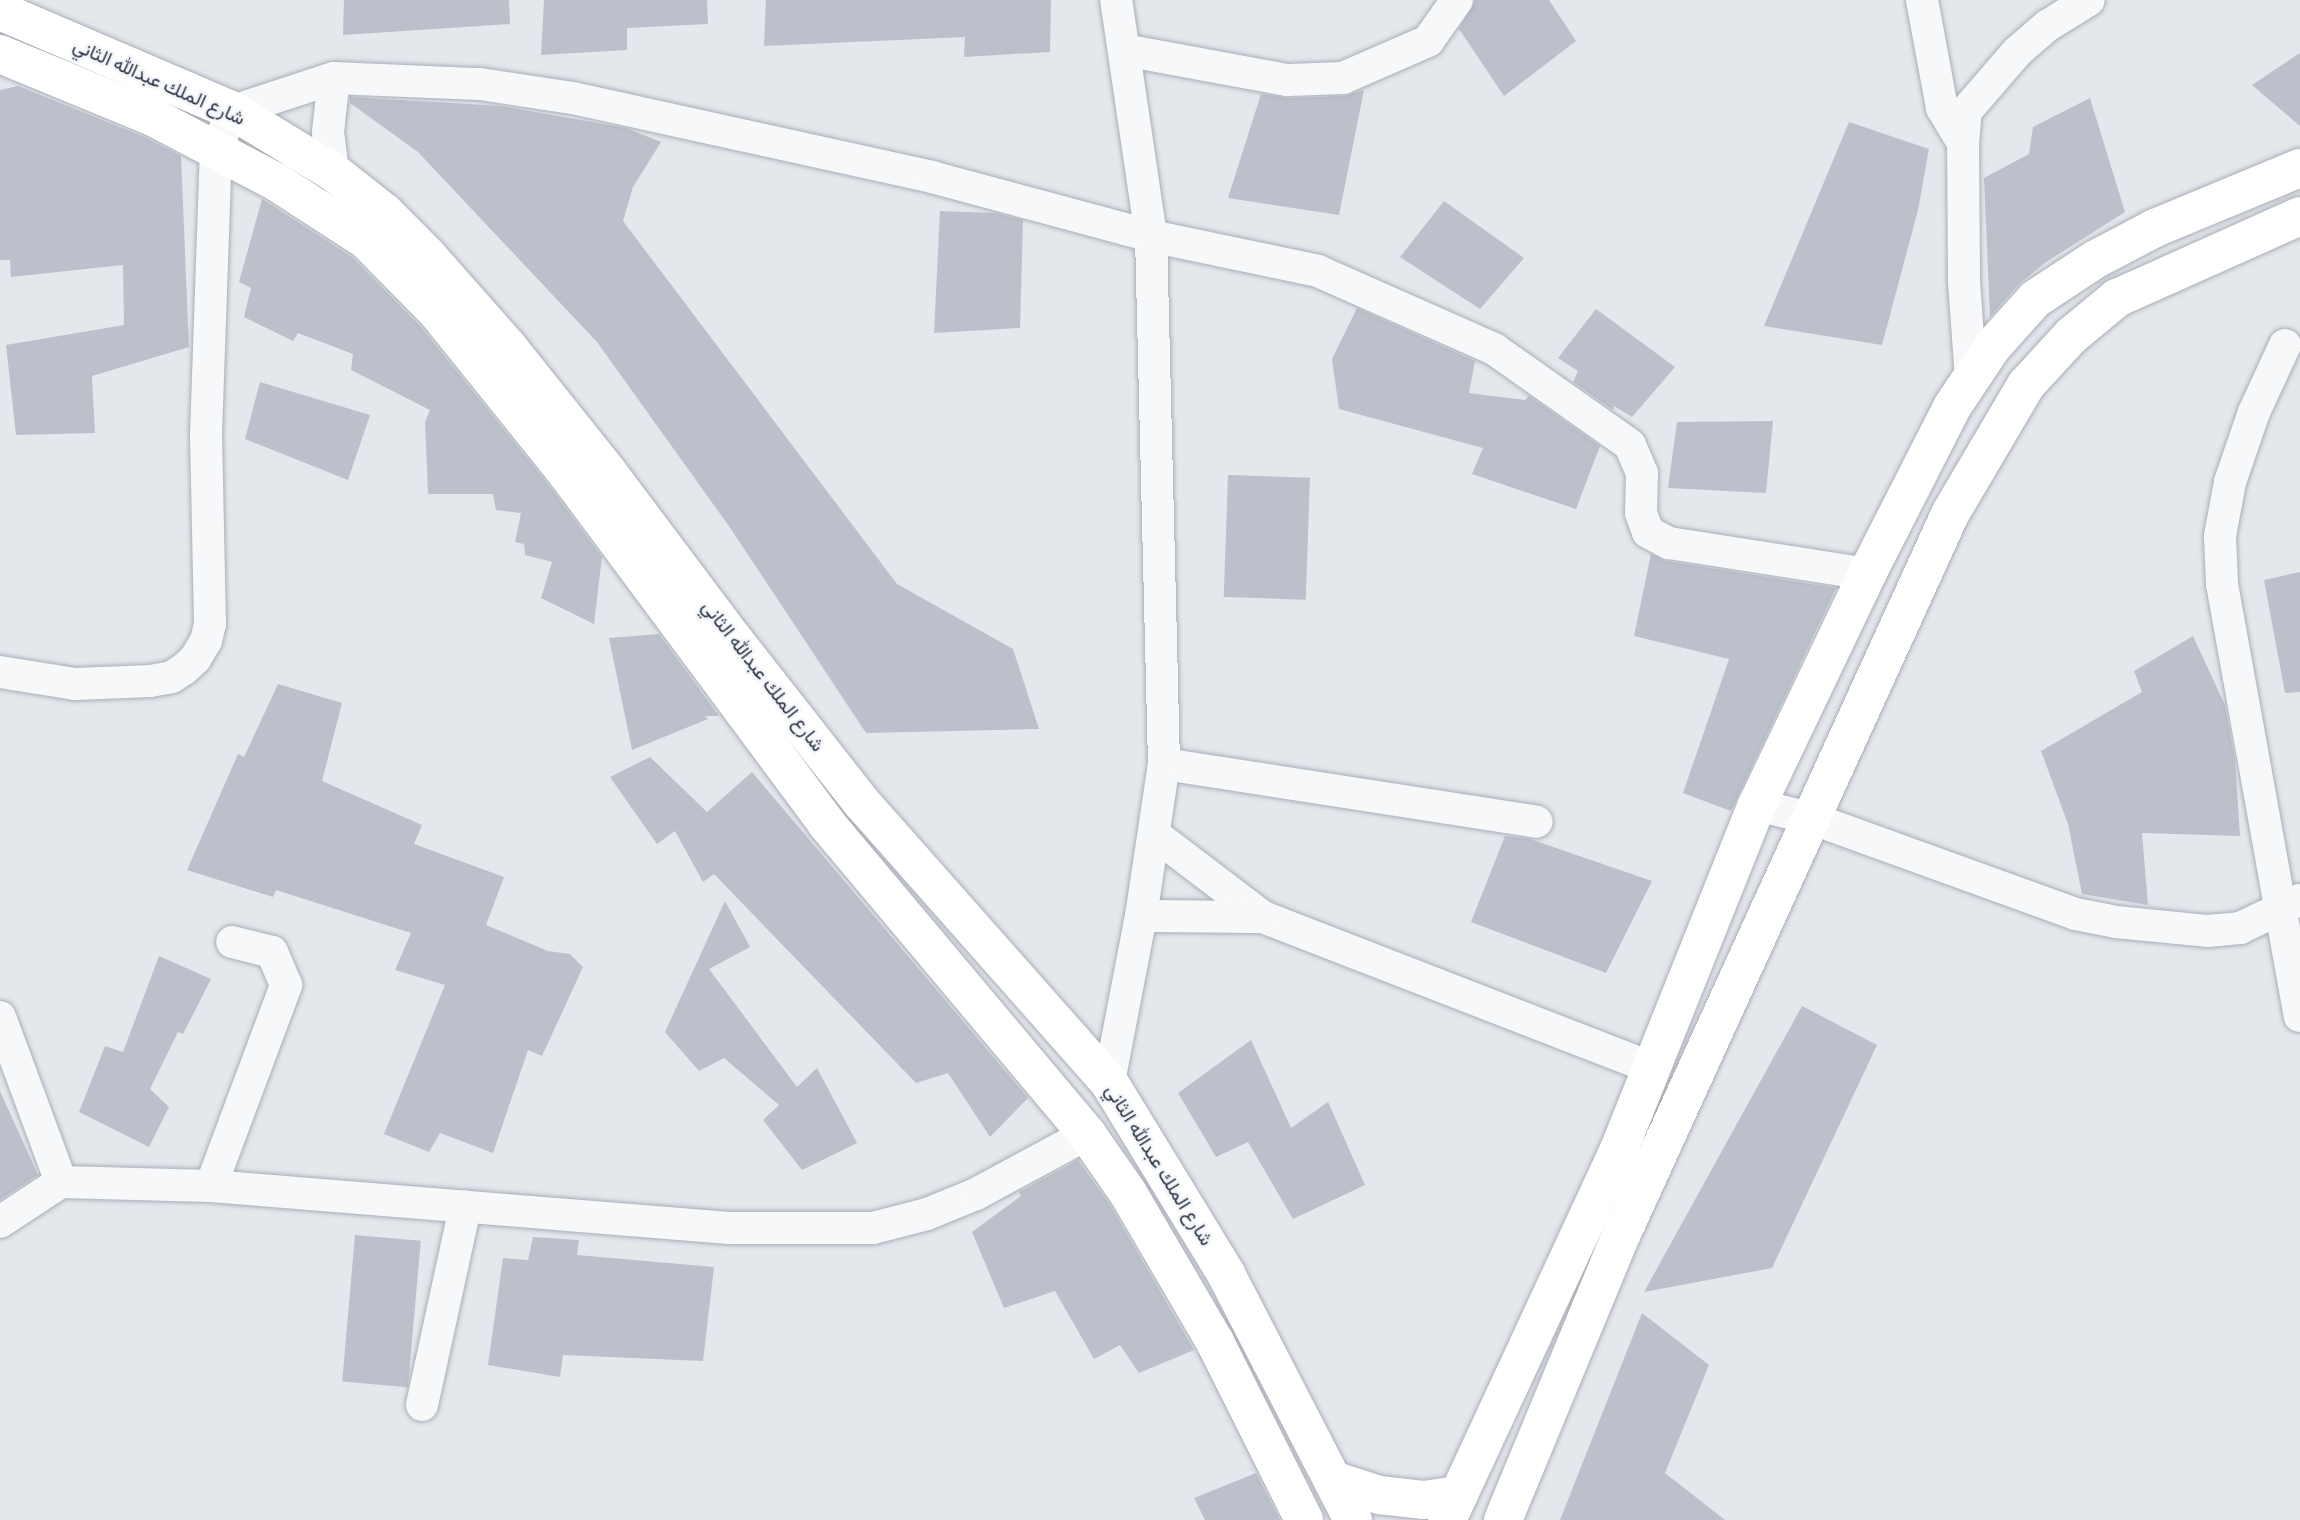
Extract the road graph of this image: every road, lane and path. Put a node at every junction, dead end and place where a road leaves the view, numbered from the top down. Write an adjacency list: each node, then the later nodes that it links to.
1 (1116, 0): 6 (street)
2 (1457, 0): 6 (street)
3 (1922, 0): 10 (street)
4 (2088, 0): 10 (street)
5 (0, 11): 9 (main road, شارع الملك عبدالله الثاني)
6 (1124, 50): 15 (street)
7 (0, 54): 11 (main road, شارع الملك عبدالله الثاني)
8 (334, 78): 9 (street); 13 (street); 15 (street)
9 (233, 111): 11 (street); 13 (main road, شارع الملك عبدالله الثاني)
10 (1963, 143): 17 (street)
11 (216, 149): 19 (street); 33 (main road, شارع الملك عبدالله الثاني)
12 (2300, 168): 17 (main road)
13 (333, 172): 32 (main road, شارع الملك عبدالله الثاني)
14 (2300, 216): 22 (main road)
15 (1151, 236): 18 (street); 20 (street)
16 (2285, 345): 25 (street)
17 (1971, 379): 18 (main road)
18 (1867, 574): 21 (main road)
19 (0, 672)
20 (1164, 764): 23 (street); 24 (street)
21 (1757, 805): 22 (street); 31 (main road)
22 (1813, 819): 25 (street); 43 (main road)
23 (1537, 822)
24 (1155, 835): 26 (street); 27 (street)
25 (2290, 904): 29 (street)
26 (1142, 916): 27 (street); 32 (street)
27 (1263, 917): 31 (street)
28 (232, 942): 35 (street)
29 (2300, 1016)
30 (0, 1017): 34 (street)
31 (1652, 1068): 40 (main road)
32 (1109, 1082): 39 (main road, شارع الملك عبدالله الثاني)
33 (1087, 1134): 36 (street); 41 (main road, شارع الملك عبدالله الثاني)
34 (61, 1182): 35 (street); 37 (street)
35 (211, 1186): 36 (street)
36 (465, 1207): 38 (street)
37 (0, 1222)
38 (422, 1405)
39 (1336, 1481): 40 (main road); 42 (main road, شارع الملك عبدالله الثاني)
40 (1453, 1507)
41 (1304, 1520)
42 (1353, 1520)
43 (1503, 1520)

